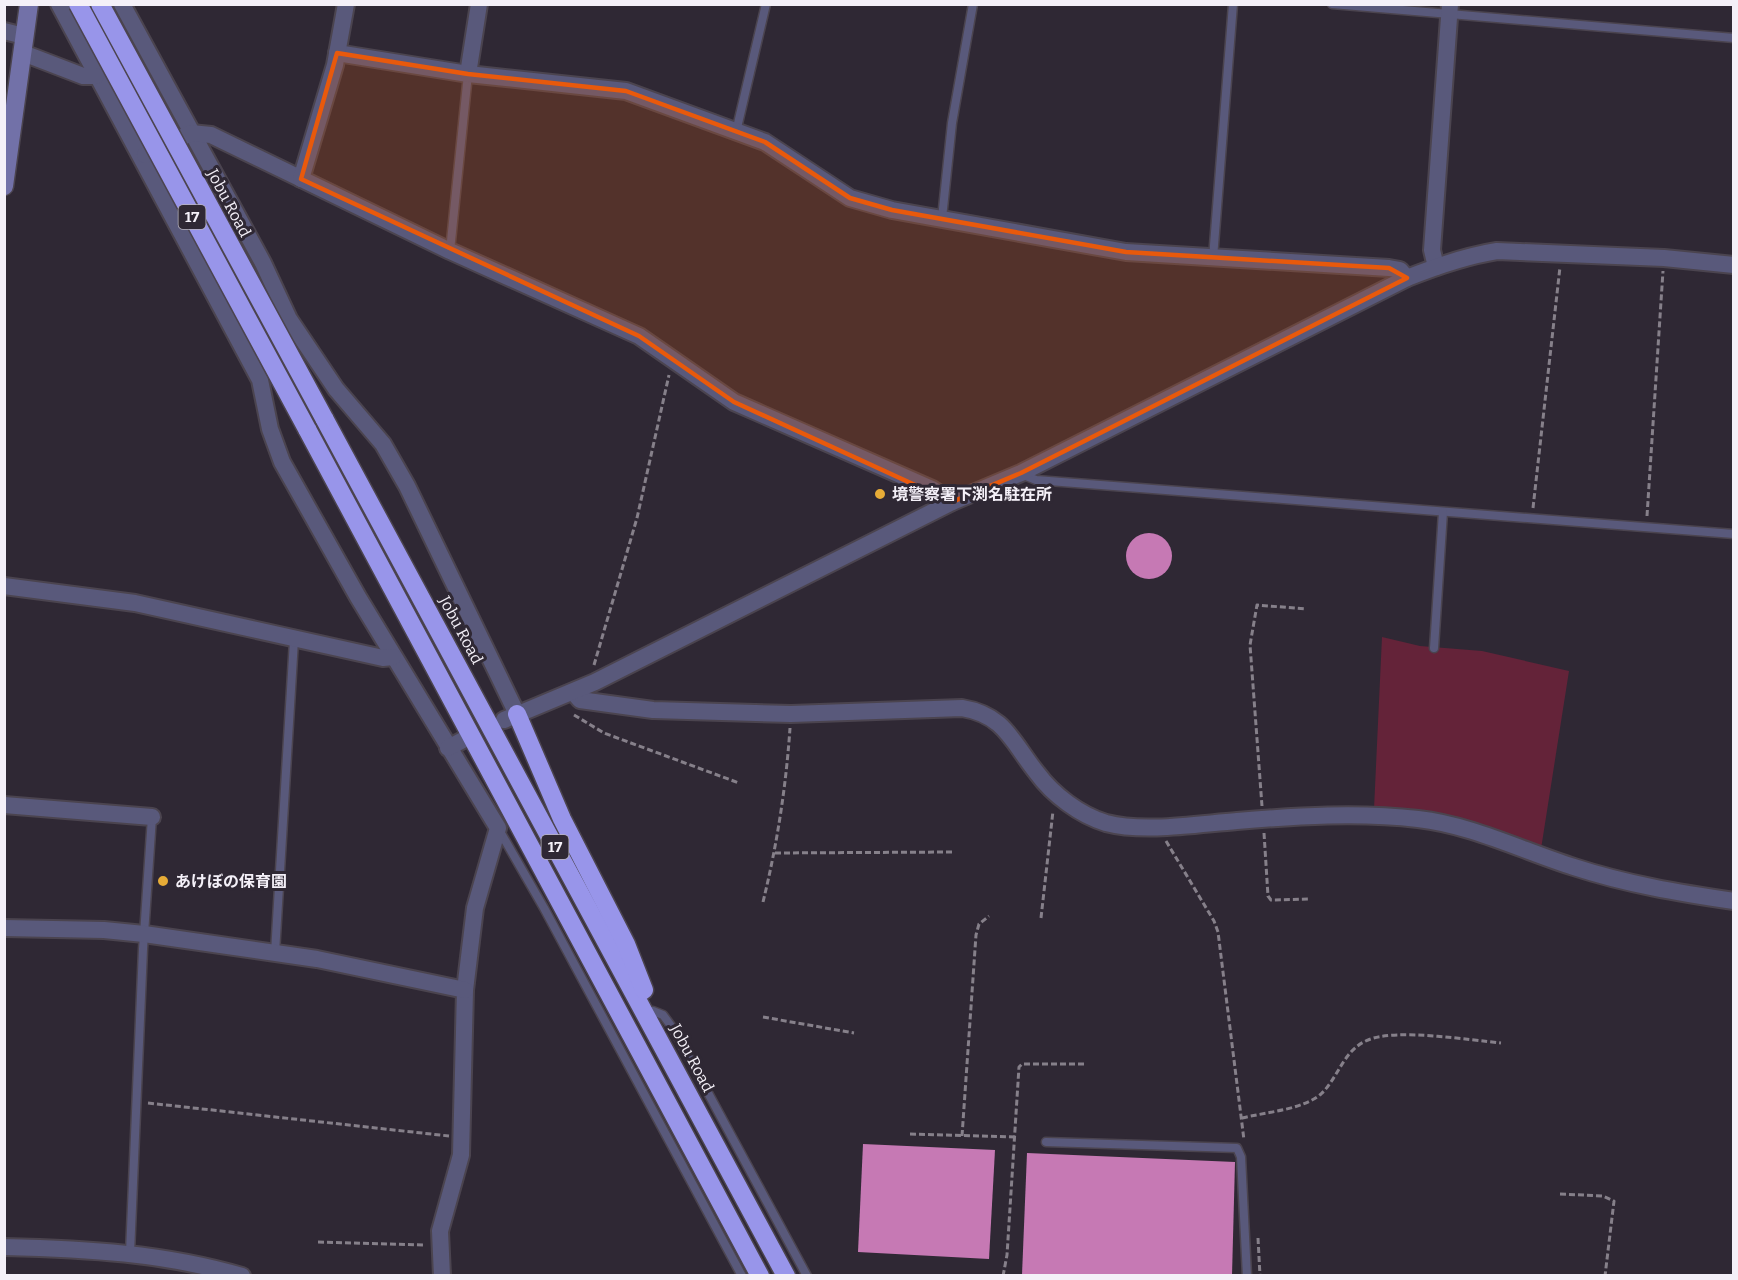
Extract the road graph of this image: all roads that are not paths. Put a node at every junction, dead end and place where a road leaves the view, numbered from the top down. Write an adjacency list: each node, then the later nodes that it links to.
1 (29, 4): 15 (main road)
2 (59, 4): 18 (street)
3 (78, 4): 58 (highway, 17, bridge)
4 (100, 4): 51 (highway, Jobu Road / 17, bridge)
5 (122, 4): 20 (street)
6 (346, 4): 16 (street)
7 (479, 4): 17 (street)
8 (766, 4): 19 (lane)
9 (973, 4): 24 (lane)
10 (1233, 4): 26 (lane)
11 (1332, 4): 12 (lane)
12 (1450, 9): 14 (lane); 28 (street)
13 (4, 31): 15 (street)
14 (1734, 38)
15 (24, 45): 18 (street); 23 (main road)
16 (337, 53): 17 (street); 22 (street)
17 (468, 74): 19 (street); 25 (lane)
18 (96, 76): 21 (street)
19 (736, 132): 24 (street)
20 (191, 133): 21 (street); 22 (street); 30 (street)
21 (142, 157): 31 (street)
22 (301, 179): 25 (street)
23 (4, 186)
24 (942, 218): 26 (street)
25 (450, 251): 33 (street)
26 (1212, 258): 29 (street)
27 (1734, 265): 28 (street)
28 (1436, 267): 29 (street)
29 (1407, 278): 32 (street)
30 (289, 319): 31 (street); 41 (street)
31 (243, 345): 39 (street)
32 (1021, 473): 33 (street); 34 (lane)
33 (952, 502): 40 (street)
34 (1443, 512): 35 (lane); 38 (lane)
35 (1734, 534)
36 (4, 586): 37 (street)
37 (294, 640): 39 (street); 48 (lane)
38 (1434, 648)
39 (393, 657): 44 (street)
40 (567, 694): 41 (street); 45 (street)
41 (510, 717): 50 (highway)
42 (4, 806): 43 (street)
43 (152, 816): 47 (lane)
44 (498, 828): 49 (street); 57 (lane)
45 (1734, 901)
46 (4, 928): 47 (street)
47 (144, 934): 48 (street); 54 (lane)
48 (275, 953): 49 (street)
49 (465, 990): 56 (street)
50 (653, 1011): 51 (highway); 60 (lane)
51 (667, 1052): 59 (highway, Jobu Road / 17)
52 (1046, 1142): 61 (lane)
53 (4, 1247): 54 (street)
54 (130, 1252): 55 (street)
55 (242, 1275)
56 (442, 1275)
57 (742, 1275)
58 (760, 1275)
59 (786, 1275)
60 (807, 1275)
61 (1247, 1275)

